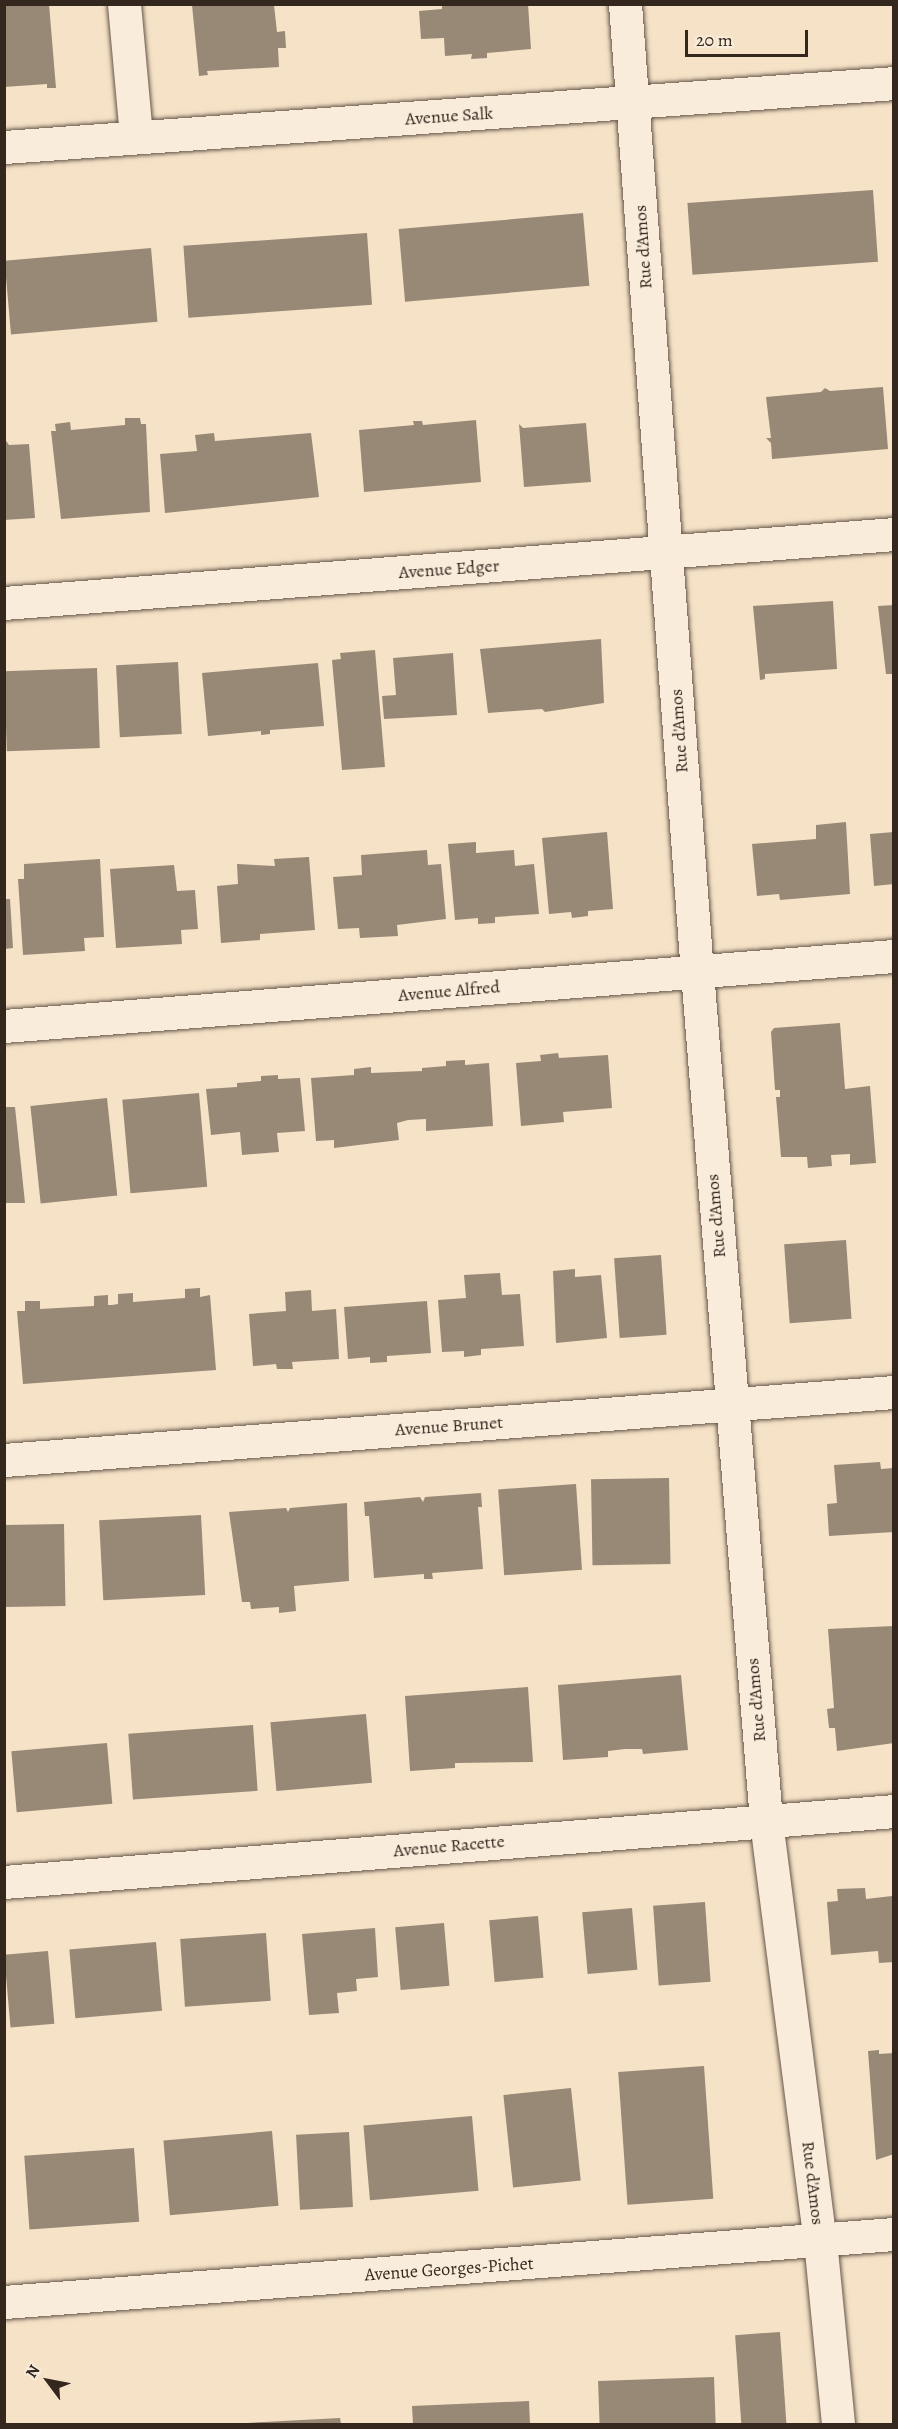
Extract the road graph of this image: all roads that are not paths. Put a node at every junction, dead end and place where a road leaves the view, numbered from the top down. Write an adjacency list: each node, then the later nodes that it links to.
1 (124, 4): 5 (street)
2 (625, 4): 4 (street, Rue d'Amos)
3 (894, 83): 4 (street, Avenue Salk)
4 (633, 103): 5 (street, Avenue Salk); 8 (street, Rue d'Amos)
5 (136, 136): 6 (street, Avenue Salk)
6 (4, 147)
7 (894, 534): 8 (street, Avenue Edger)
8 (665, 552): 9 (street, Avenue Edger); 11 (street, Rue d'Amos)
9 (4, 603)
10 (894, 957): 11 (street, Avenue Alfred)
11 (697, 972): 12 (street, Avenue Alfred); 14 (street, Rue d'Amos)
12 (4, 1026)
13 (894, 1392): 14 (street, Avenue Brunet)
14 (731, 1405): 15 (street, Avenue Brunet); 17 (street, Rue d'Amos)
15 (4, 1460)
16 (894, 1811): 17 (street, Avenue Racette)
17 (766, 1821): 18 (street, Avenue Racette); 20 (street, Rue d'Amos)
18 (4, 1882)
19 (894, 2234): 20 (street, Avenue Georges-Pichet)
20 (820, 2240): 21 (street, Avenue Georges-Pichet); 22 (street, Rue d'Amos)
21 (4, 2302)
22 (838, 2424)

